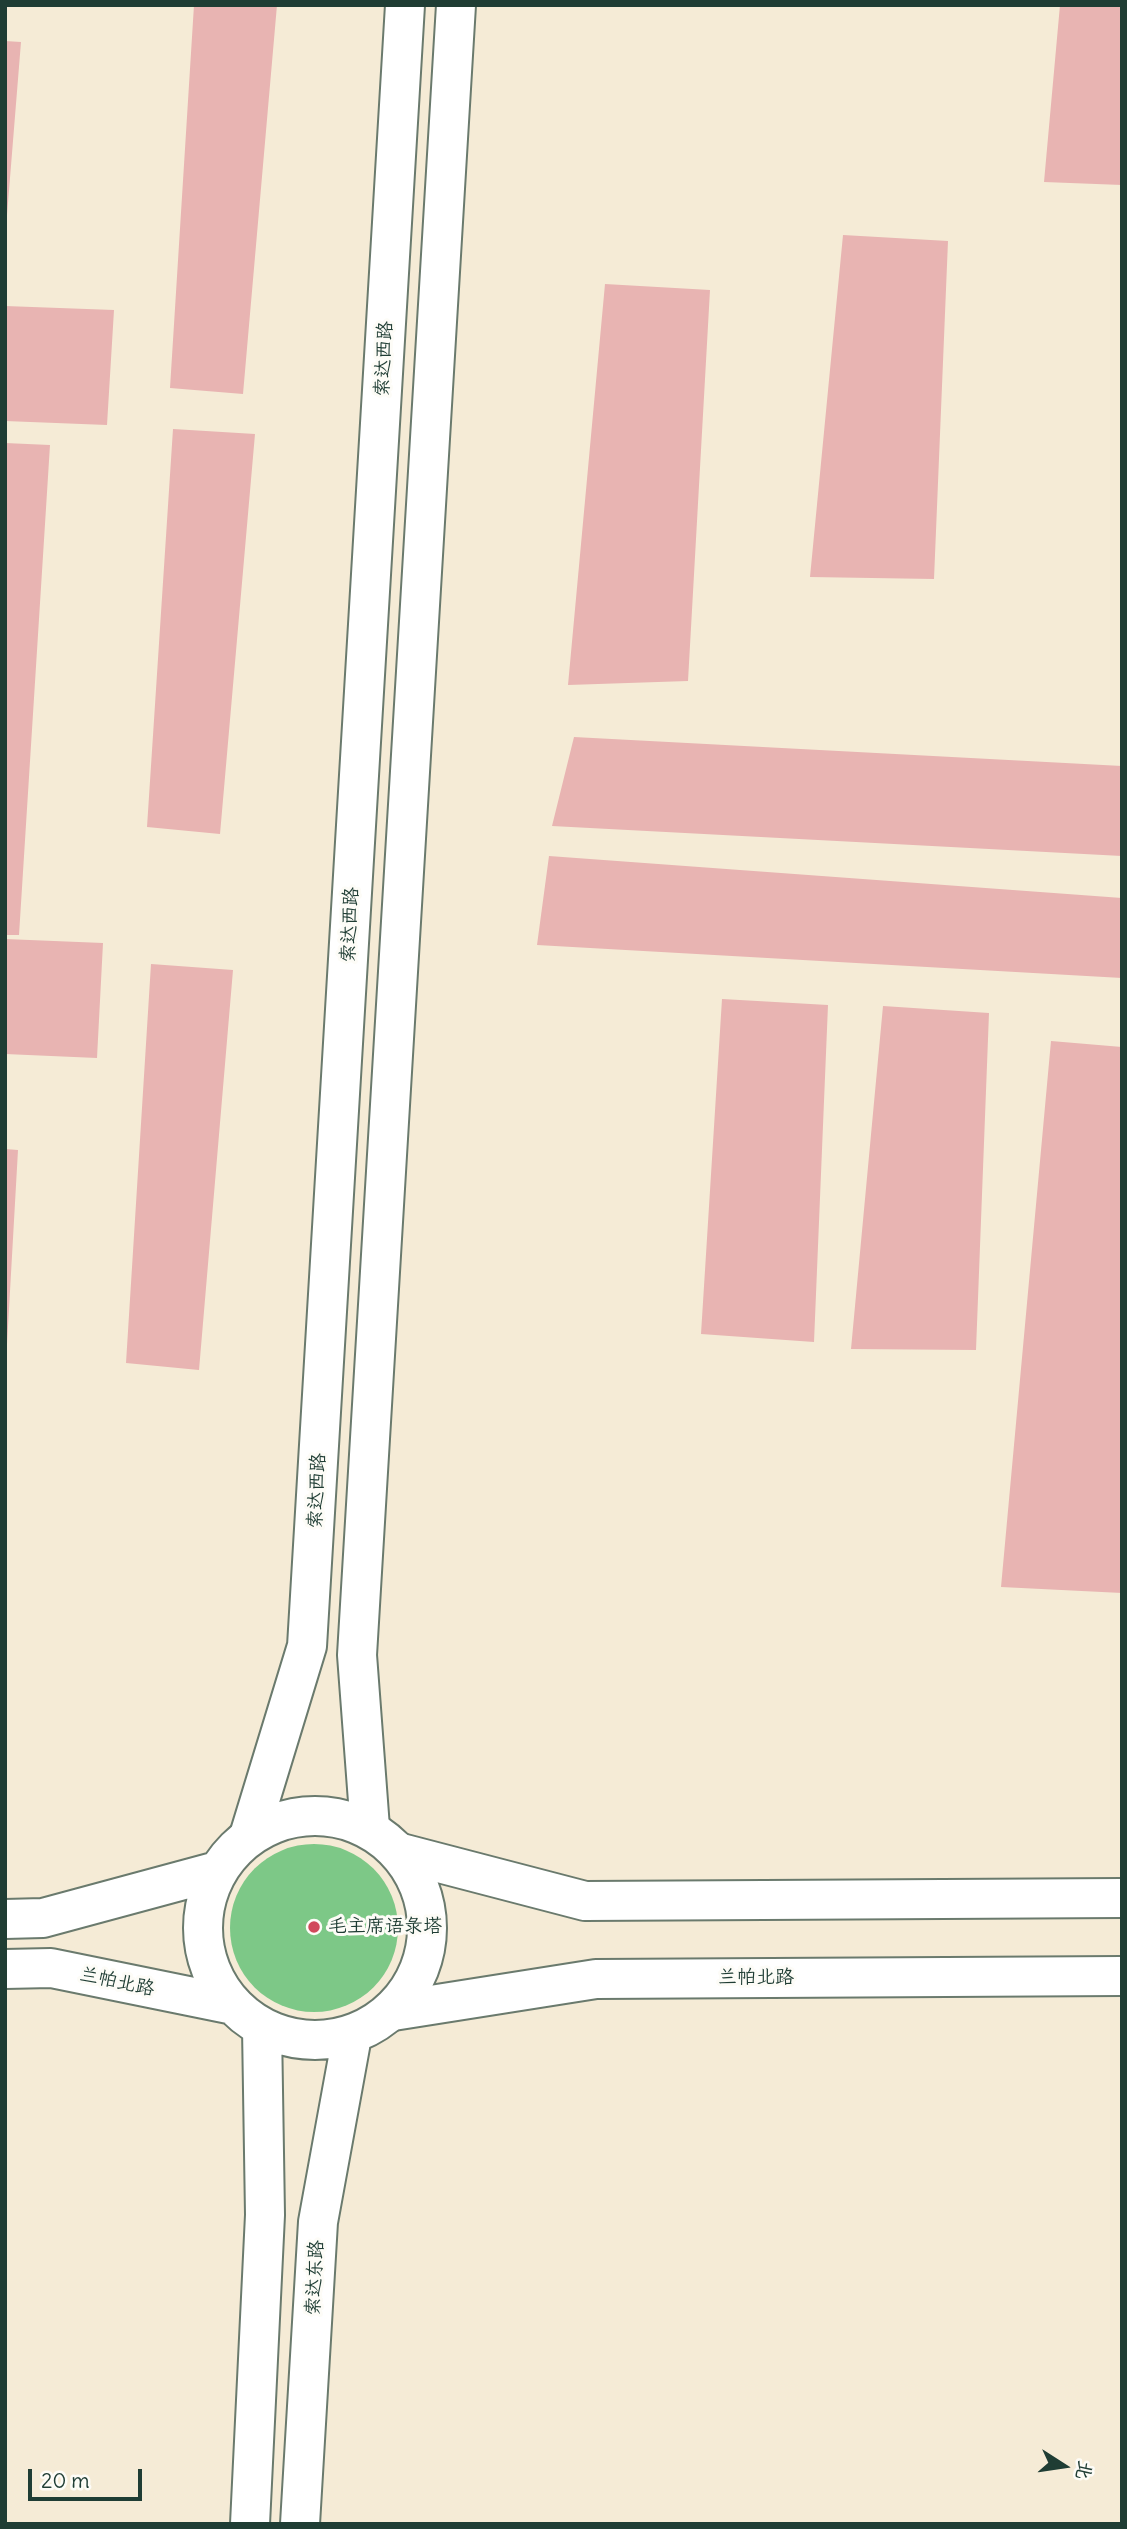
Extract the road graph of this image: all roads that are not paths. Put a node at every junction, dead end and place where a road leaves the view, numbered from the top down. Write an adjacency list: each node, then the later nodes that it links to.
1 (405, 5): 4 (main road, 索达西路)
2 (456, 5): 3 (main road)
3 (370, 1828): 4 (main road); 5 (main road)
4 (249, 1836): 6 (main road)
5 (401, 1853): 7 (main road); 12 (main road)
6 (217, 1871): 8 (main road); 11 (main road)
7 (1122, 1898)
8 (5, 1919)
9 (5, 1969): 11 (main road, 兰帕北路)
10 (1122, 1976): 12 (main road, 兰帕北路)
11 (228, 2004): 13 (main road)
12 (393, 2011): 14 (main road)
13 (261, 2028): 14 (main road); 15 (main road)
14 (352, 2036): 16 (main road, 索达东路)
15 (250, 2524)
16 (300, 2524)

